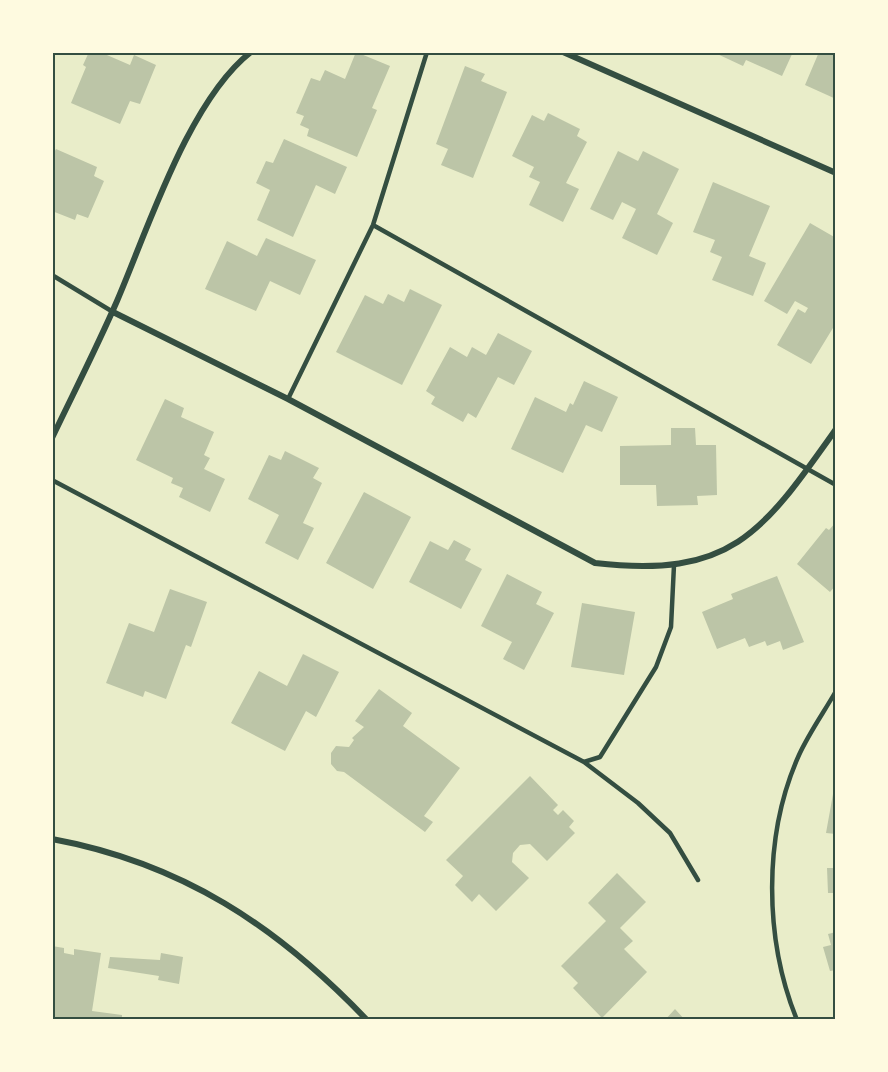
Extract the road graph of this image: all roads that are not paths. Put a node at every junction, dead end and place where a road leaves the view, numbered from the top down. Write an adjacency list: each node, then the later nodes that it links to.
1 (251, 52): 7 (street)
2 (427, 52): 5 (lane)
3 (563, 52): 4 (street)
4 (836, 173)
5 (373, 225): 8 (lane); 11 (lane)
6 (52, 275): 7 (lane)
7 (112, 312): 8 (street); 10 (street)
8 (288, 399): 14 (street)
9 (836, 429): 11 (street)
10 (52, 438)
11 (808, 468): 13 (lane); 14 (street)
12 (52, 480): 16 (lane)
13 (836, 485)
14 (674, 565): 16 (lane)
15 (836, 691): 20 (lane)
16 (584, 762): 18 (lane)
17 (52, 839): 19 (street)
18 (698, 880)
19 (367, 1020)
20 (797, 1020)

